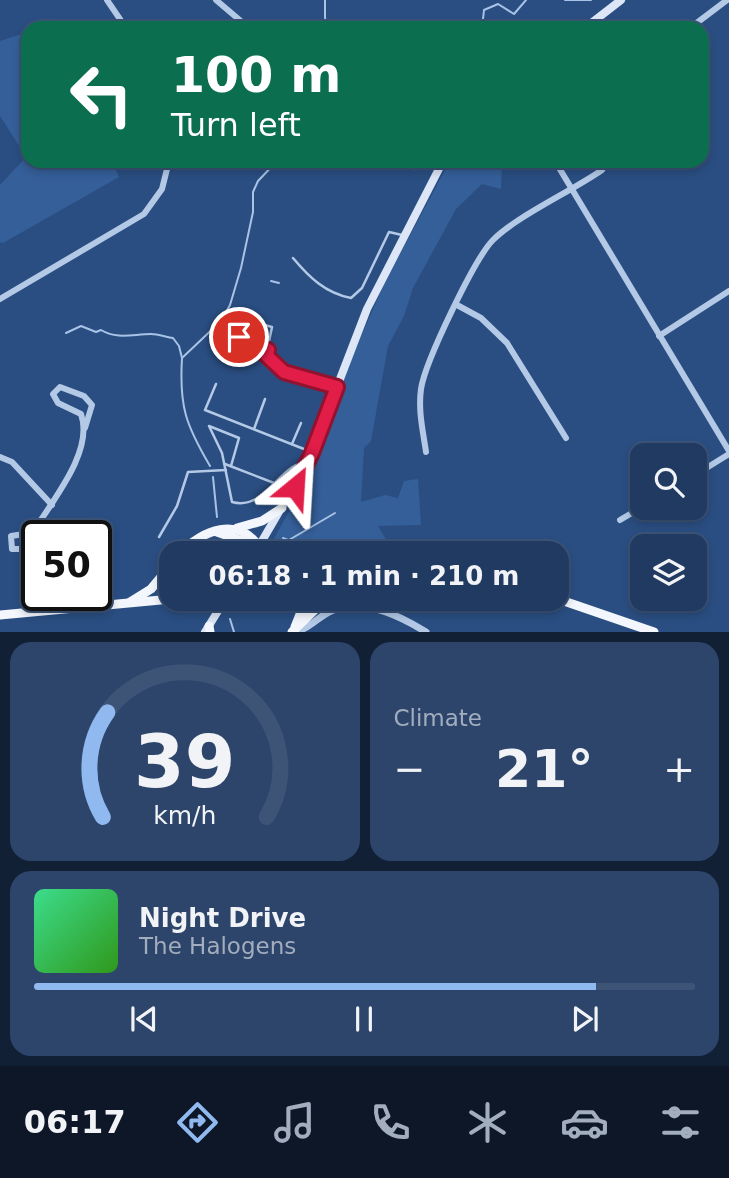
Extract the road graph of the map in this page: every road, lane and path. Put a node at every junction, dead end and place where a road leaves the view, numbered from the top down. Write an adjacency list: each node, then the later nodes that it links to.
1 (107, 0): 5 (street)
2 (216, 0): 6 (street)
3 (621, 0): 7 (main road)
4 (727, 0): 8 (street)
5 (121, 21)
6 (241, 21)
7 (594, 21)
8 (699, 21)
9 (167, 168): 17 (street)
10 (439, 168): 14 (main road)
11 (559, 168): 13 (street)
12 (603, 168): 13 (street)
13 (572, 191): 18 (street); 19 (street)
14 (405, 235): 15 (lane); 22 (main road)
15 (292, 258)
16 (729, 293): 19 (street)
17 (0, 299)
18 (457, 304): 27 (street); 29 (street)
19 (659, 337): 30 (street)
20 (268, 350): 20 (lane); 22 (lane)
21 (216, 384): 26 (lane)
22 (337, 387): 31 (main road)
23 (265, 399): 26 (lane)
24 (301, 423): 28 (lane)
25 (85, 428): 25 (street); 39 (street)
26 (254, 429): 28 (lane)
27 (566, 438)
28 (292, 444): 31 (lane)
29 (426, 452)
30 (729, 452): 36 (street)
31 (312, 453): 33 (main road)
32 (0, 457): 39 (street)
33 (308, 462): 38 (lane); 40 (main road)
34 (225, 464): 35 (lane); 35 (lane); 37 (lane)
35 (230, 466): 38 (lane)
36 (707, 467)
37 (226, 470): 38 (lane); 46 (lane)
38 (274, 483)
39 (52, 505): 42 (street)
40 (282, 508): 44 (main road); 50 (main road)
41 (630, 514): 43 (street)
42 (41, 520)
43 (620, 520)
44 (237, 528): 45 (main road); 49 (main road)
45 (217, 532): 47 (main road); 48 (main road)
46 (159, 537)
47 (197, 541)
48 (237, 541)
49 (255, 541)
50 (262, 541)
51 (159, 579): 53 (main road)
52 (159, 600): 53 (main road)
53 (128, 603): 58 (main road)
54 (569, 603): 62 (main road)
55 (219, 611): 59 (main road)
56 (301, 611): 60 (main road)
57 (314, 611): 60 (main road)
58 (0, 615)
59 (208, 630)
60 (293, 632): 61 (street)
61 (426, 632)
62 (654, 632)

